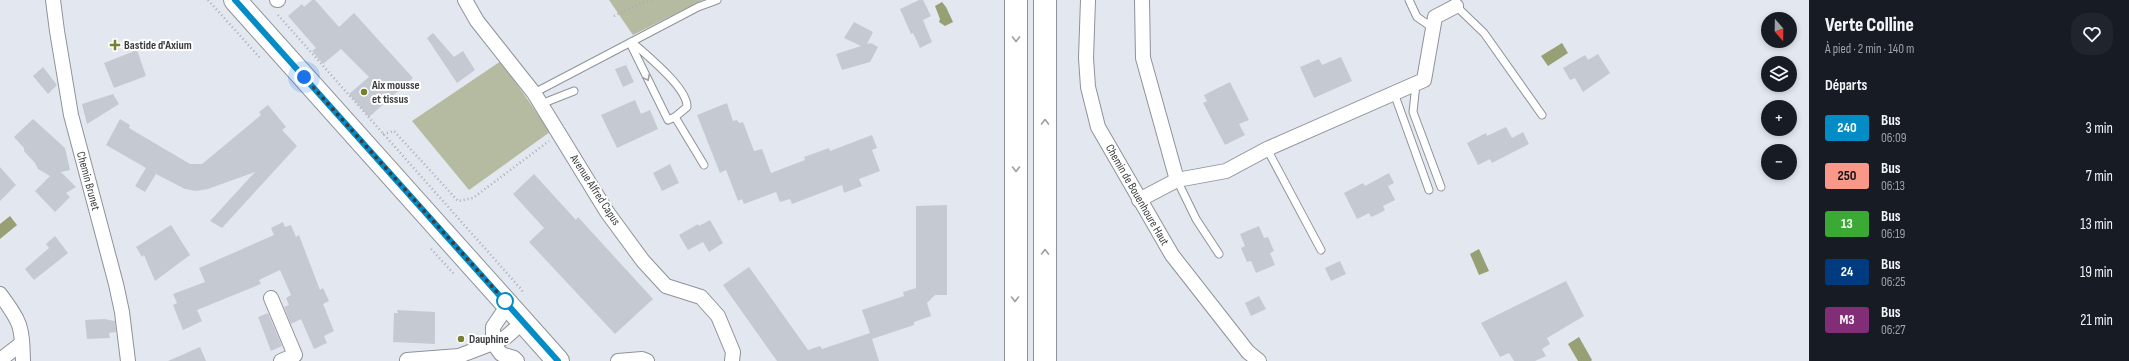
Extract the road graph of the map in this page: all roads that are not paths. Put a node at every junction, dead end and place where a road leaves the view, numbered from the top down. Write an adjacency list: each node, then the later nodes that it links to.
1 (54, 0): 38 (street, Chemin Brunet)
2 (235, 0): 29 (main road)
3 (465, 0): 16 (street, Avenue Alfred Capus)
4 (717, 0): 12 (lane)
5 (1016, 0): 44 (main road, one-way to 44)
6 (1046, 0): 45 (main road, one-way to 6)
7 (1088, 0): 24 (street, Chemin de Bouenhoure Haut)
8 (1142, 0): 21 (street)
9 (1409, 0): 11 (lane)
10 (1456, 6): 11 (street); 17 (lane)
11 (1433, 28): 13 (street)
12 (631, 43): 16 (lane); 18 (lane, one-way to 18); 18 (lane)
13 (1416, 83): 15 (street); 22 (lane)
14 (574, 91): 16 (lane)
15 (1394, 93): 19 (street); 23 (lane)
16 (537, 99): 33 (street, Avenue Alfred Capus)
17 (1542, 115)
18 (675, 117): 20 (lane)
19 (1268, 149): 21 (street); 25 (lane)
20 (704, 164)
21 (1177, 180): 24 (street); 26 (lane)
22 (1441, 187)
23 (1429, 190)
24 (1139, 200): 46 (street, Chemin de Bouenhoure Haut)
25 (1322, 250)
26 (1219, 254)
27 (0, 294): 30 (street)
28 (271, 298): 39 (street)
29 (516, 313): 31 (street); 31 (street); 41 (main road)
30 (22, 343): 35 (street); 37 (street)
31 (493, 343): 32 (street); 34 (street)
32 (500, 358): 40 (street)
33 (735, 358)
34 (459, 359): 36 (street)
35 (0, 360)
36 (407, 360)
37 (22, 361)
38 (128, 361)
39 (281, 361)
40 (517, 361)
41 (558, 361)
42 (618, 361): 43 (street)
43 (647, 361)
44 (1016, 361)
45 (1045, 361)
46 (1259, 361)

